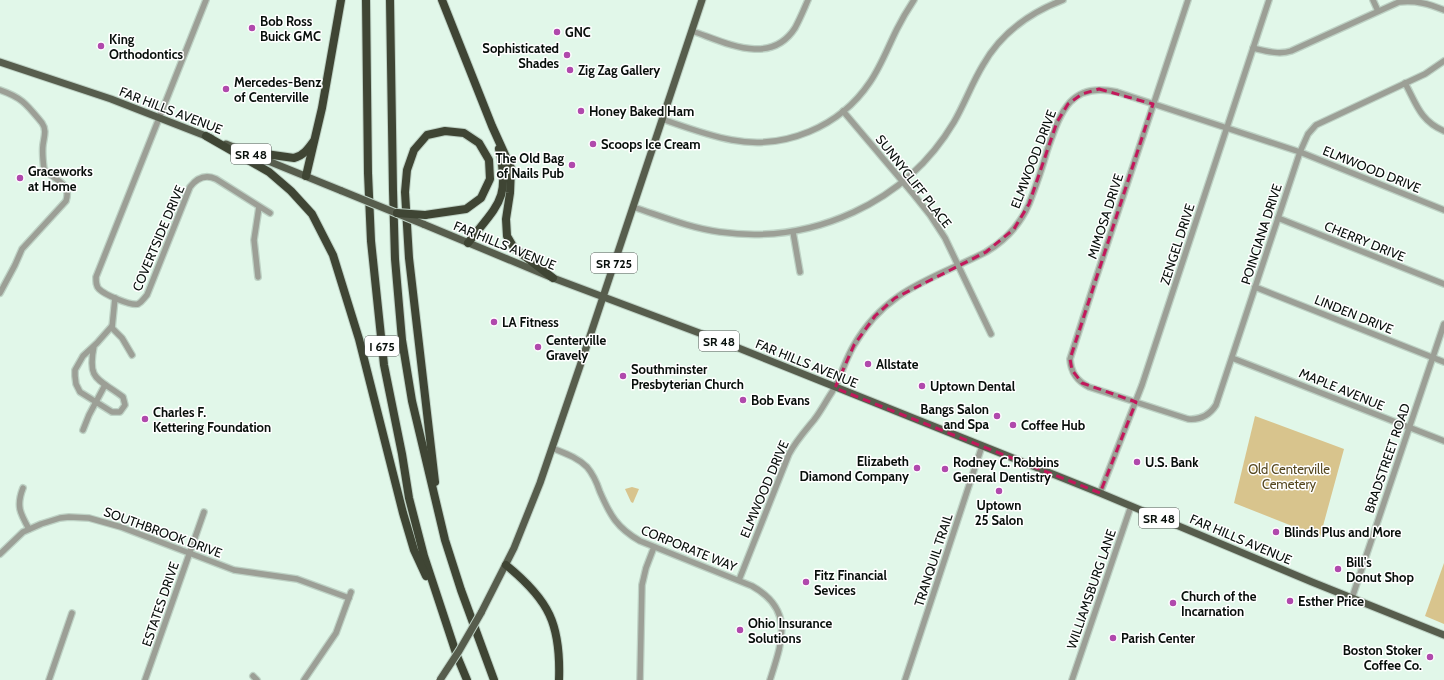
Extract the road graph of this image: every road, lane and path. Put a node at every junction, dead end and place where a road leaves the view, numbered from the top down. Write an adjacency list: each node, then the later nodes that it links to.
1 (206, 0): 23 (street, COVERTSIDE DRIVE)
2 (341, 0): 29 (highway)
3 (366, 0): 83 (highway, I 675)
4 (390, 0): 71 (highway, I 675)
5 (442, 0): 27 (highway)
6 (702, 0): 15 (main road, SR 725)
7 (808, 0): 15 (street)
8 (914, 0): 22 (street)
9 (1063, 0): 33 (street)
10 (1188, 0): 21 (street, MIMOSA DRIVE)
11 (1269, 0): 16 (street, ZENGEL DRIVE)
12 (1373, 0): 14 (street)
13 (1444, 10): 14 (street)
14 (1378, 11): 16 (street)
15 (692, 31): 24 (main road, SR 725)
16 (1253, 48): 25 (street, ZENGEL DRIVE)
17 (1444, 61): 19 (street, POINCIANA DRIVE)
18 (0, 62): 23 (main road, FAR HILLS AVENUE / SR 48)
19 (1405, 83): 26 (street); 31 (street, POINCIANA DRIVE)
20 (0, 90): 48 (street)
21 (1153, 104): 25 (street, ELMWOOD DRIVE); 42 (street, ELMWOOD DRIVE); 61 (street, MIMOSA DRIVE)
22 (843, 111): 24 (street); 33 (street, SUNNYCLIFF PLACE)
23 (159, 118): 28 (main road, FAR HILLS AVENUE / SR 48); 50 (street, COVERTSIDE DRIVE)
24 (662, 119): 35 (main road, SR 725)
25 (1227, 128): 31 (street, ELMWOOD DRIVE); 61 (street, ZENGEL DRIVE)
26 (1444, 131)
27 (495, 133): 41 (highway); 45 (highway)
28 (206, 136): 30 (main road, FAR HILLS AVENUE / SR 48); 83 (highway)
29 (315, 137): 30 (highway); 32 (highway)
30 (244, 151): 32 (main road, FAR HILLS AVENUE / SR 48)
31 (1300, 152): 36 (street, ELMWOOD DRIVE); 39 (street, POINCIANA DRIVE)
32 (306, 176): 38 (main road, FAR HILLS AVENUE / SR 48, bridge)
33 (902, 182): 40 (street); 42 (street, SUNNYCLIFF PLACE)
34 (259, 207): 37 (street, COVERTSIDE DRIVE); 44 (street); 50 (street, COVERTSIDE DRIVE)
35 (633, 207): 40 (street); 49 (main road, SR 725)
36 (1444, 210)
37 (270, 213)
38 (397, 213): 41 (main road, FAR HILLS AVENUE / SR 48, bridge); 71 (highway, bridge)
39 (1278, 218): 46 (street, CHERRY DRIVE); 47 (street, POINCIANA DRIVE)
40 (793, 232): 43 (street)
41 (468, 243): 45 (main road, FAR HILLS AVENUE / SR 48)
42 (958, 265): 53 (street, SUNNYCLIFF PLACE); 60 (street, ELMWOOD DRIVE)
43 (800, 272)
44 (258, 277)
45 (553, 278): 49 (main road, FAR HILLS AVENUE / SR 48)
46 (1444, 284)
47 (1255, 287): 56 (street, LINDEN DRIVE); 57 (street, POINCIANA DRIVE)
48 (0, 293)
49 (603, 296): 60 (main road, FAR HILLS AVENUE / SR 48); 67 (main road)
50 (115, 298): 52 (street)
51 (1444, 324): 56 (street, BRADSTREET ROAD)
52 (112, 326): 54 (street); 55 (street)
53 (991, 334)
54 (94, 346): 59 (street); 62 (street)
55 (132, 355)
56 (1433, 357): 58 (street, LINDEN DRIVE); 63 (street, BRADSTREET ROAD)
57 (1232, 358): 61 (street, POINCIANA DRIVE); 63 (street, MAPLE AVENUE)
58 (1444, 362)
59 (106, 385): 62 (street); 62 (street)
60 (834, 388): 66 (main road, FAR HILLS AVENUE / SR 48); 78 (street, ELMWOOD DRIVE)
61 (1136, 402): 69 (street, ZENGEL DRIVE)
62 (96, 404): 64 (street)
63 (1409, 428): 65 (street, MAPLE AVENUE); 81 (street, BRADSTREET ROAD)
64 (83, 430)
65 (1444, 442)
66 (982, 446): 69 (main road, FAR HILLS AVENUE / SR 48); 94 (street, TRANQUIL TRAIL)
67 (552, 448): 74 (street, CORPORATE WAY); 77 (main road)
68 (22, 488): 73 (street)
69 (1100, 494): 70 (main road, FAR HILLS AVENUE / SR 48)
70 (1131, 506): 81 (main road, FAR HILLS AVENUE / SR 48); 95 (street, WILLIAMSBURG LANE)
71 (439, 510): 90 (highway, I 675)
72 (204, 512): 75 (street, ESTATES DRIVE)
73 (29, 529): 75 (street, SOUTHBROOK DRIVE); 76 (street, SOUTHBROOK DRIVE)
74 (654, 547): 78 (street, CORPORATE WAY); 92 (street)
75 (189, 552): 80 (street, SOUTHBROOK DRIVE); 86 (street, ESTATES DRIVE)
76 (0, 554)
77 (506, 565): 88 (main road, bridge); 91 (highway)
78 (739, 580): 93 (street, CORPORATE WAY)
79 (351, 592): 80 (street)
80 (349, 598): 87 (street)
81 (1352, 598): 84 (main road, FAR HILLS AVENUE / SR 48)
82 (72, 613): 85 (street)
83 (444, 616): 89 (highway, I 675)
84 (1444, 635)
85 (49, 680)
86 (145, 680)
87 (304, 680)
88 (440, 680)
89 (467, 680)
90 (494, 680)
91 (559, 680)
92 (640, 680)
93 (770, 680)
94 (905, 680)
95 (1072, 680)

